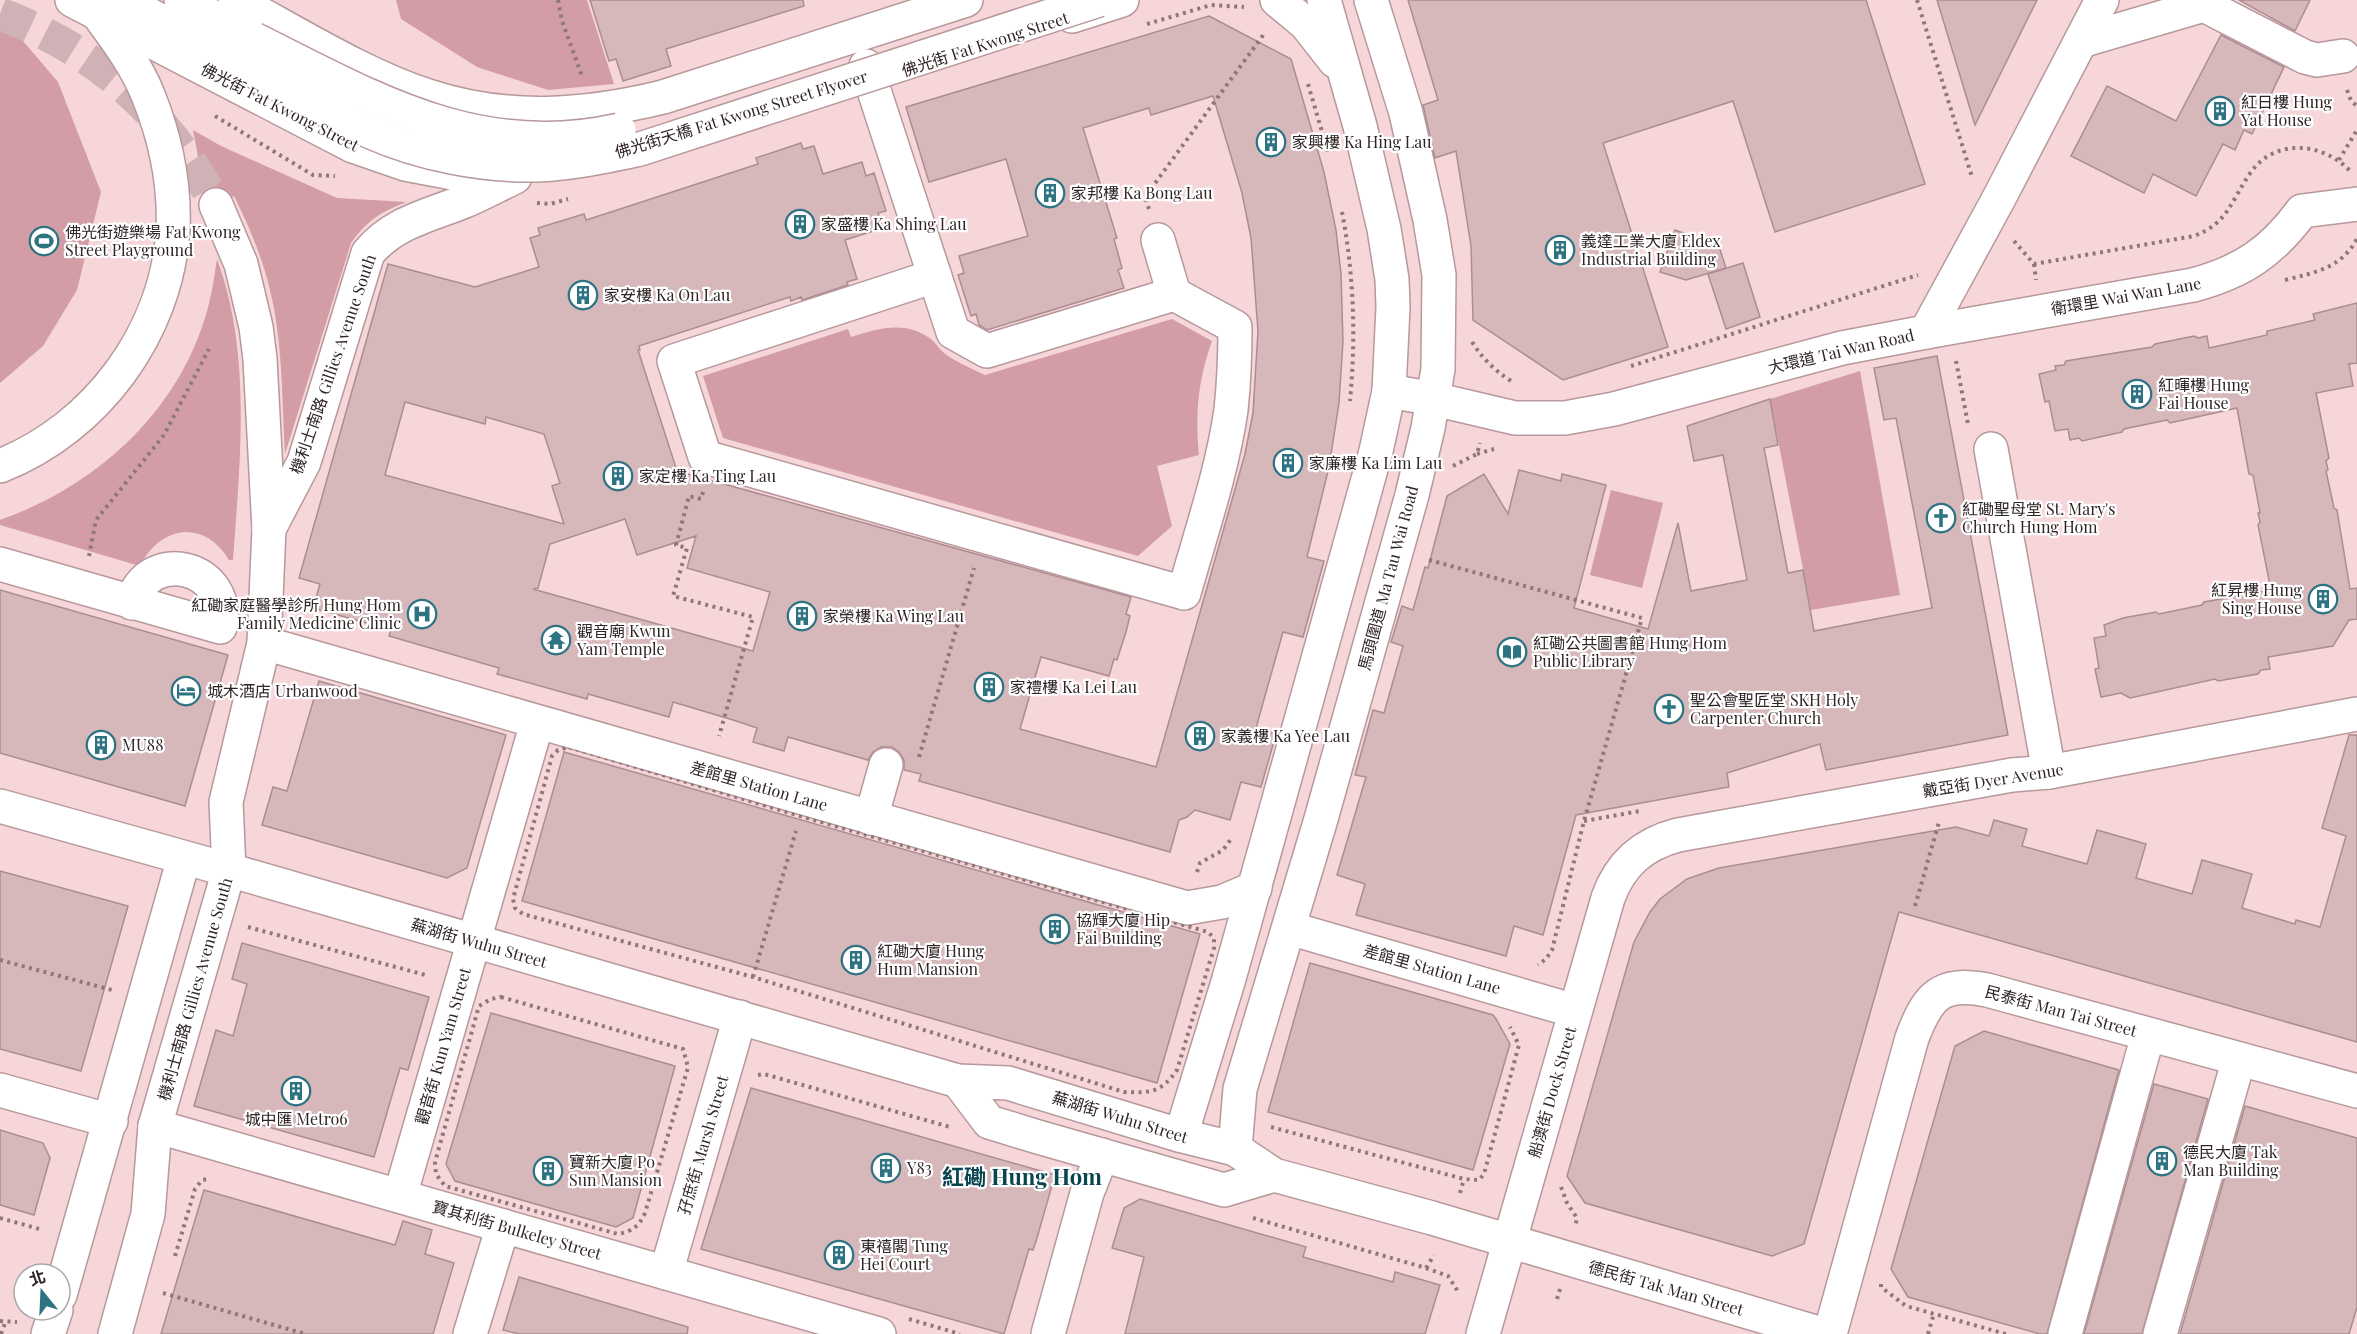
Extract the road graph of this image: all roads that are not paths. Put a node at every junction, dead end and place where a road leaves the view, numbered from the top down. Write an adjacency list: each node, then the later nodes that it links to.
1 (181, 0): 16 (main road, 佛光街天橋 Fat Kwong Street Flyover)
2 (235, 0): 13 (main road)
3 (967, 0): 13 (main road); 15 (main road)
4 (1039, 0): 16 (main road, 佛光街天橋 Fat Kwong Street Flyover, bridge)
5 (1099, 0): 16 (main road, 佛光街天橋 Fat Kwong Street Flyover, bridge)
6 (1122, 0): 15 (main road, 佛光街 Fat Kwong Street)
7 (1277, 0): 20 (main road)
8 (1324, 0): 20 (main road)
9 (1371, 0): 29 (main road, 馬頭圍道 Ma Tau Wai Road)
10 (2102, 0): 14 (main road, 大環道 Tai Wan Road)
11 (2205, 2): 14 (main road); 17 (main road)
12 (98, 5): 16 (main road, 佛光街天橋 Fat Kwong Street Flyover); 21 (main road, 佛光街 Fat Kwong Street); 31 (main road)
13 (904, 9): 18 (main road)
14 (2081, 41): 27 (main road, 大環道 Tai Wan Road)
15 (982, 45): 18 (main road, 佛光街 Fat Kwong Street)
16 (248, 52)
17 (2343, 56)
18 (921, 65): 19 (main road, 佛光街 Fat Kwong Street)
19 (868, 74): 21 (main road, 佛光街 Fat Kwong Street); 25 (main road)
20 (1346, 77): 28 (main road)
21 (515, 177): 32 (main road, 機利士南路 Gillies Avenue South)
22 (2356, 190): 27 (main road, 衛環里 Wai Wan Lane)
23 (216, 204): 32 (main road)
24 (1158, 240): 26 (main road)
25 (935, 276): 26 (main road); 26 (main road)
26 (1174, 294)
27 (1926, 332): 29 (main road, 大環道 Tai Wan Road)
28 (1389, 391): 29 (main road, 大環道 Tai Wan Road); 45 (main road)
29 (1434, 399): 46 (main road, 馬頭圍道 Ma Tau Wai Road)
30 (1991, 449): 39 (main road)
31 (0, 466)
32 (269, 529): 35 (main road, 機利士南路 Gillies Avenue South)
33 (0, 564): 34 (main road)
34 (132, 603)
35 (264, 643): 37 (main road, 差館里 Station Lane); 44 (main road, 機利士南路 Gillies Avenue South)
36 (2357, 714): 39 (main road, 戴亞街 Dyer Avenue)
37 (537, 723): 41 (main road, 差館里 Station Lane); 47 (main road, 觀音街 Kun Yam Street)
38 (901, 765): 41 (main road)
39 (2049, 772): 42 (main road, 戴亞街 Dyer Avenue)
40 (0, 806): 43 (main road, 蕪湖街 Wuhu Street)
41 (871, 818): 45 (main road, 差館里 Station Lane)
42 (1634, 856): 48 (main road, 船澳街 Dock Street)
43 (184, 858): 44 (main road, 蕪湖街 Wuhu Street); 56 (main road)
44 (229, 870): 47 (main road, 蕪湖街 Wuhu Street); 57 (main road, 機利士南路 Gillies Avenue South)
45 (1255, 888): 58 (main road)
46 (1289, 928): 48 (main road, 差館里 Station Lane); 53 (main road, 馬頭圍道 Ma Tau Wai Road)
47 (473, 941): 49 (main road, 蕪湖街 Wuhu Street); 62 (main road, 觀音街 Kun Yam Street)
48 (1575, 1011): 64 (main road, 船澳街 Dock Street)
49 (740, 1017): 52 (main road, 蕪湖街 Wuhu Street); 66 (main road, 孖庶街 Marsh Street)
50 (2148, 1035): 51 (main road, 民泰街 Man Tai Street); 73 (main road, 民泰街 Man Tai Street); 74 (main road)
51 (2239, 1059): 55 (main road, 民泰街 Man Tai Street); 75 (main road)
52 (958, 1081): 58 (main road, 蕪湖街 Wuhu Street); 60 (main road)
53 (1240, 1089): 58 (main road); 59 (main road, 馬頭圍道 Ma Tau Wai Road)
54 (0, 1090): 56 (main road)
55 (2357, 1091)
56 (111, 1121): 65 (main road)
57 (155, 1126): 62 (main road, 寶其利街 Bulkeley Street); 68 (main road, 機利士南路 Gillies Avenue South)
58 (1179, 1135): 59 (main road, 蕪湖街 Wuhu Street); 60 (main road)
59 (1235, 1149): 61 (main road, 蕪湖街 Wuhu Street)
60 (1102, 1155): 61 (main road); 70 (main road)
61 (1274, 1175): 64 (main road, 蕪湖街 Wuhu Street)
62 (400, 1196): 63 (main road, 寶其利街 Bulkeley Street)
63 (503, 1226): 66 (main road, 寶其利街 Bulkeley Street); 69 (main road)
64 (1509, 1241): 71 (main road, 船澳街 Dock Street); 72 (main road, 德民街 Tak Man Street)
65 (70, 1262)
66 (666, 1273): 67 (main road, 寶其利街 Bulkeley Street)
67 (879, 1329)
68 (115, 1334)
69 (470, 1334)
70 (1048, 1334)
71 (1483, 1334)
72 (1822, 1334)
73 (1830, 1334)
74 (2065, 1334)
75 (2160, 1334)

